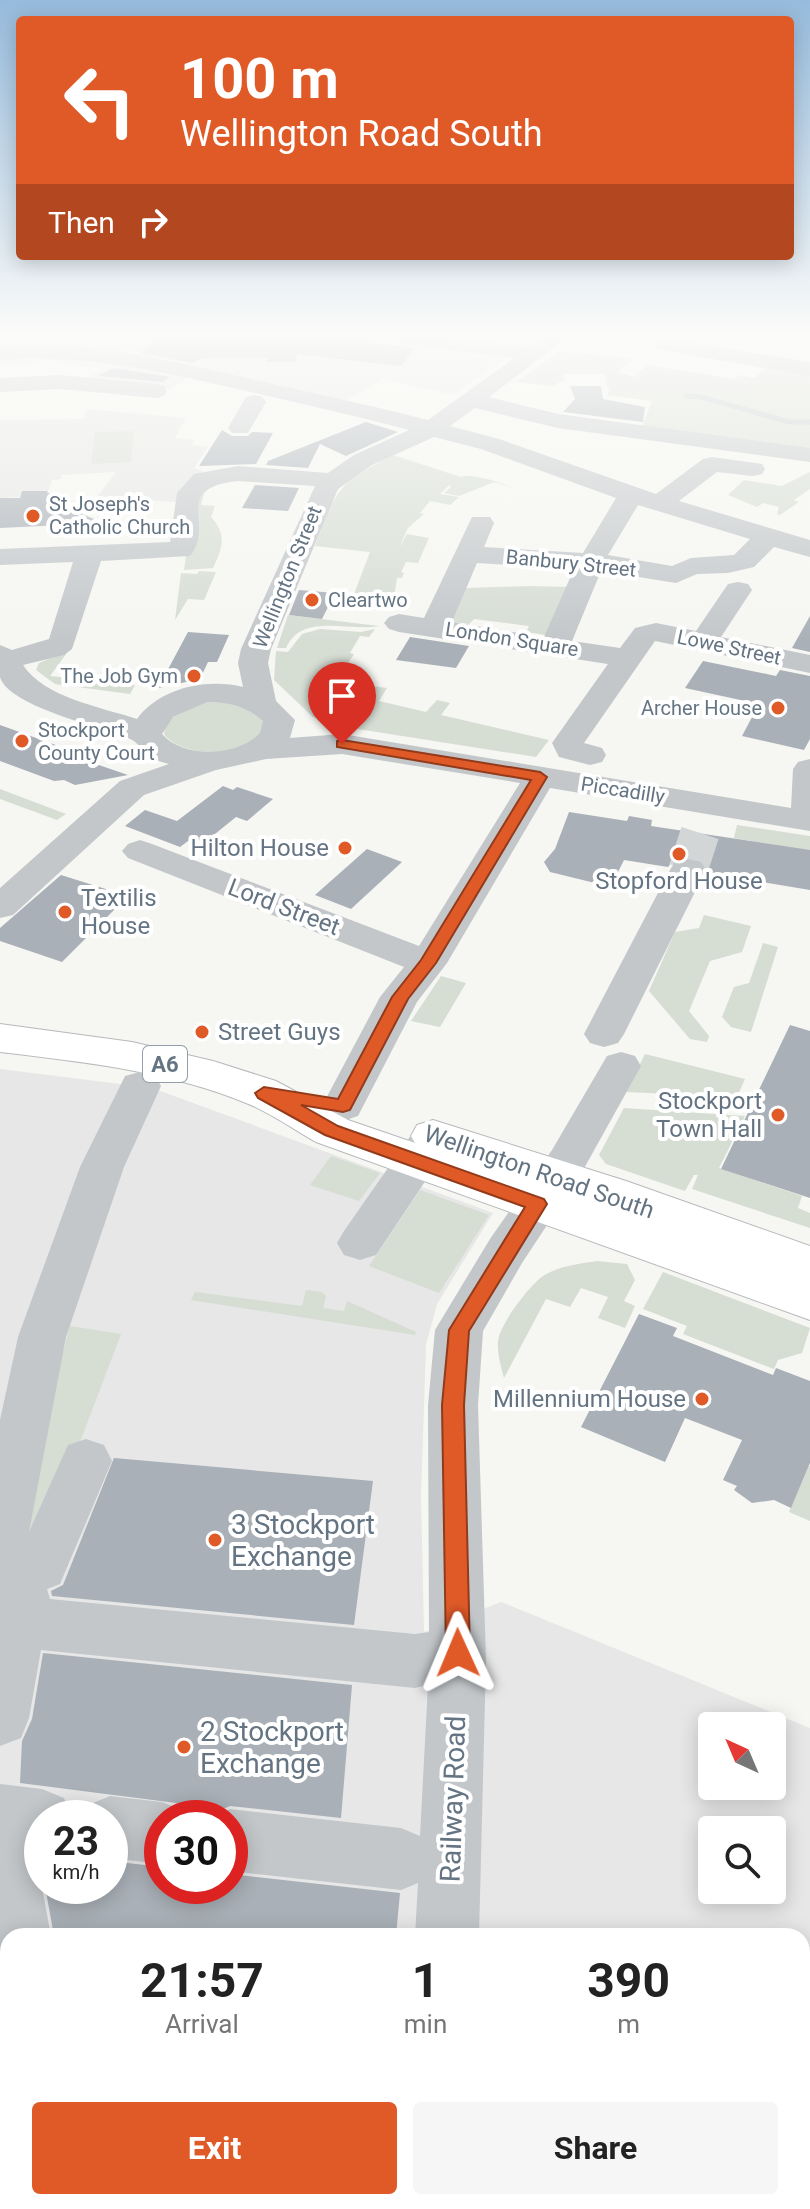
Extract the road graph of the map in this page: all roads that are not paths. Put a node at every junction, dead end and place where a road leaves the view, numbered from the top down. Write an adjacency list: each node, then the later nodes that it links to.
1 (413, 437): 5 (street, Wellington Street)
2 (461, 437): 6 (street)
3 (677, 437): 4 (street)
4 (809, 455): 6 (street)
5 (332, 481): 10 (street); 20 (street, Wellington Street)
6 (647, 500): 8 (street); 13 (street)
7 (481, 523): 11 (street)
8 (769, 536): 9 (street); 13 (street, Banbury Street)
9 (810, 549)
10 (89, 554): 12 (street); 22 (street)
11 (466, 554): 13 (street, Banbury Street); 16 (street)
12 (0, 557)
13 (591, 562): 18 (street)
14 (738, 590): 17 (street)
15 (399, 623): 16 (street, London Square)
16 (435, 627): 18 (street, London Square)
17 (703, 642): 19 (street, Lowe Street); 21 (street, Lowe Street)
18 (555, 645): 19 (street, London Square)
19 (625, 658): 30 (street)
20 (253, 663): 23 (street, Wellington Street); 25 (street, Wellington Street)
21 (810, 664)
22 (6, 671): 26 (street)
23 (205, 693): 24 (street); 25 (street, Piccadilly)
24 (167, 706): 26 (street); 27 (street)
25 (270, 711): 28 (street, Piccadilly); 29 (street)
26 (96, 714): 27 (street)
27 (152, 741): 31 (street); 34 (street)
28 (342, 744): 29 (street, Piccadilly); 33 (street, Piccadilly)
29 (259, 750): 31 (street, Piccadilly)
30 (590, 755)
31 (208, 762): 34 (street)
32 (810, 769): 35 (street)
33 (540, 777): 35 (street, Piccadilly); 39 (street)
34 (132, 788): 38 (street)
35 (809, 821)
36 (140, 851): 39 (street, Lord Street)
37 (688, 870): 45 (street, Railway Road)
38 (0, 907)
39 (428, 963): 43 (street)
40 (0, 1038): 42 (highway, Wellington Road South / A6)
41 (140, 1086): 50 (street)
42 (264, 1093): 43 (highway, Wellington Road South / A6); 44 (highway, Wellington Road South / A6)
43 (343, 1106): 44 (highway, Wellington Road South / A6)
44 (425, 1148): 45 (highway, Wellington Road South / A6); 46 (street)
45 (547, 1190): 47 (highway, Wellington Road South / A6); 48 (highway, Wellington Road South / A6); 51 (street, Railway Road)
46 (360, 1243)
47 (810, 1265)
48 (810, 1301)
49 (86, 1461): 50 (street)
50 (7, 1616): 51 (street); 52 (street)
51 (458, 1653): 59 (street, Railway Road)
52 (0, 1718)
53 (0, 1815): 54 (street)
54 (24, 1818)
55 (0, 1824): 58 (street)
56 (248, 1842): 57 (street)
57 (401, 1859)
58 (11, 1912)
59 (447, 1928)

